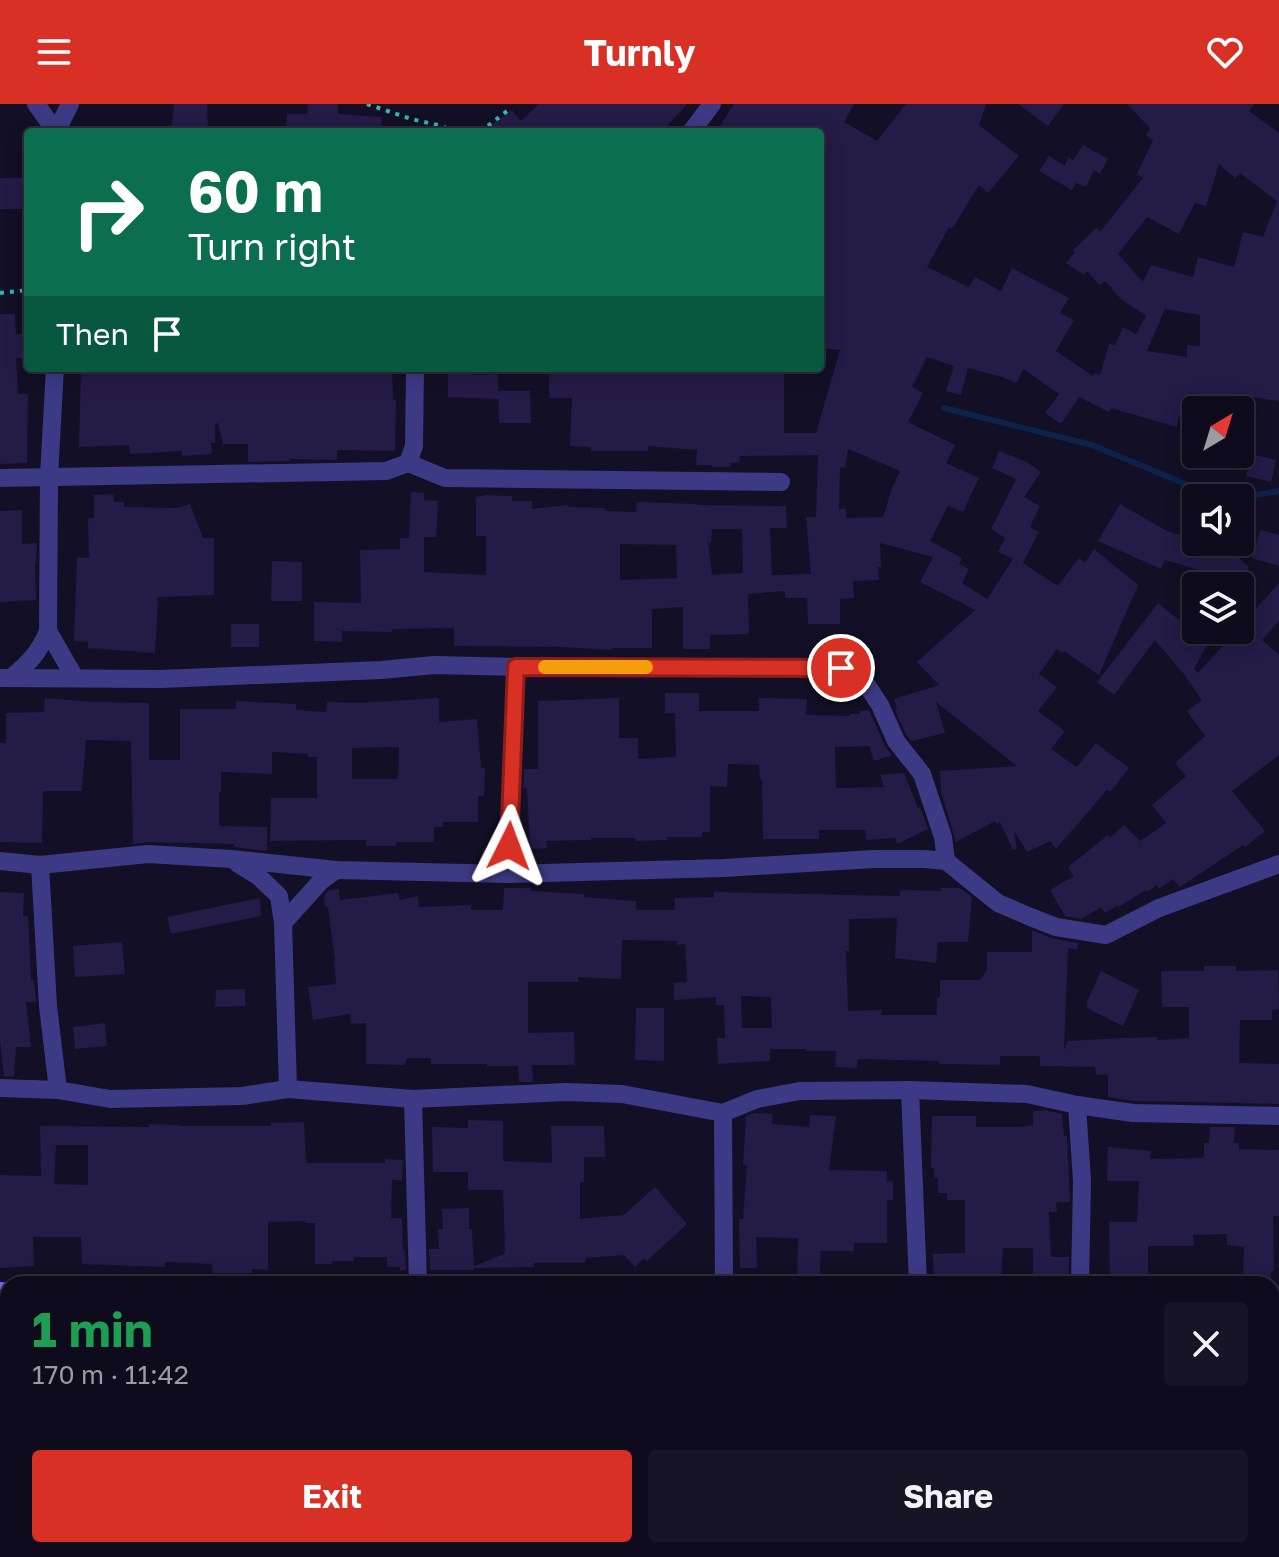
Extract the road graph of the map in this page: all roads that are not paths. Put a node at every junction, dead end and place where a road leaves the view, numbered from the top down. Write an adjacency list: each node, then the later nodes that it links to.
1 (36, 104): 4 (street)
2 (70, 104): 5 (street)
3 (712, 104): 6 (street)
4 (53, 128)
5 (58, 128)
6 (694, 128)
7 (55, 372): 10 (street)
8 (415, 372): 9 (street)
9 (408, 463): 10 (street); 12 (street)
10 (49, 476): 11 (street); 13 (street)
11 (0, 478)
12 (781, 482)
13 (48, 631): 15 (street); 16 (street)
14 (516, 667): 16 (street); 19 (street); 23 (street)
15 (6, 678): 16 (street)
16 (75, 678)
17 (231, 859): 21 (street); 22 (street); 24 (street)
18 (0, 861): 21 (street)
19 (946, 861): 20 (street); 23 (street)
20 (1279, 864)
21 (40, 865): 27 (street)
22 (336, 870): 23 (street); 24 (street)
23 (508, 874)
24 (283, 923): 26 (street)
25 (0, 1088): 27 (street)
26 (288, 1089): 27 (street); 29 (street)
27 (58, 1090)
28 (910, 1090): 30 (street); 31 (street); 35 (street)
29 (413, 1099): 31 (street); 33 (street)
30 (1077, 1105): 32 (street); 36 (street)
31 (723, 1113): 34 (street)
32 (1279, 1116)
33 (418, 1276)
34 (724, 1276)
35 (918, 1276)
36 (1080, 1276)

